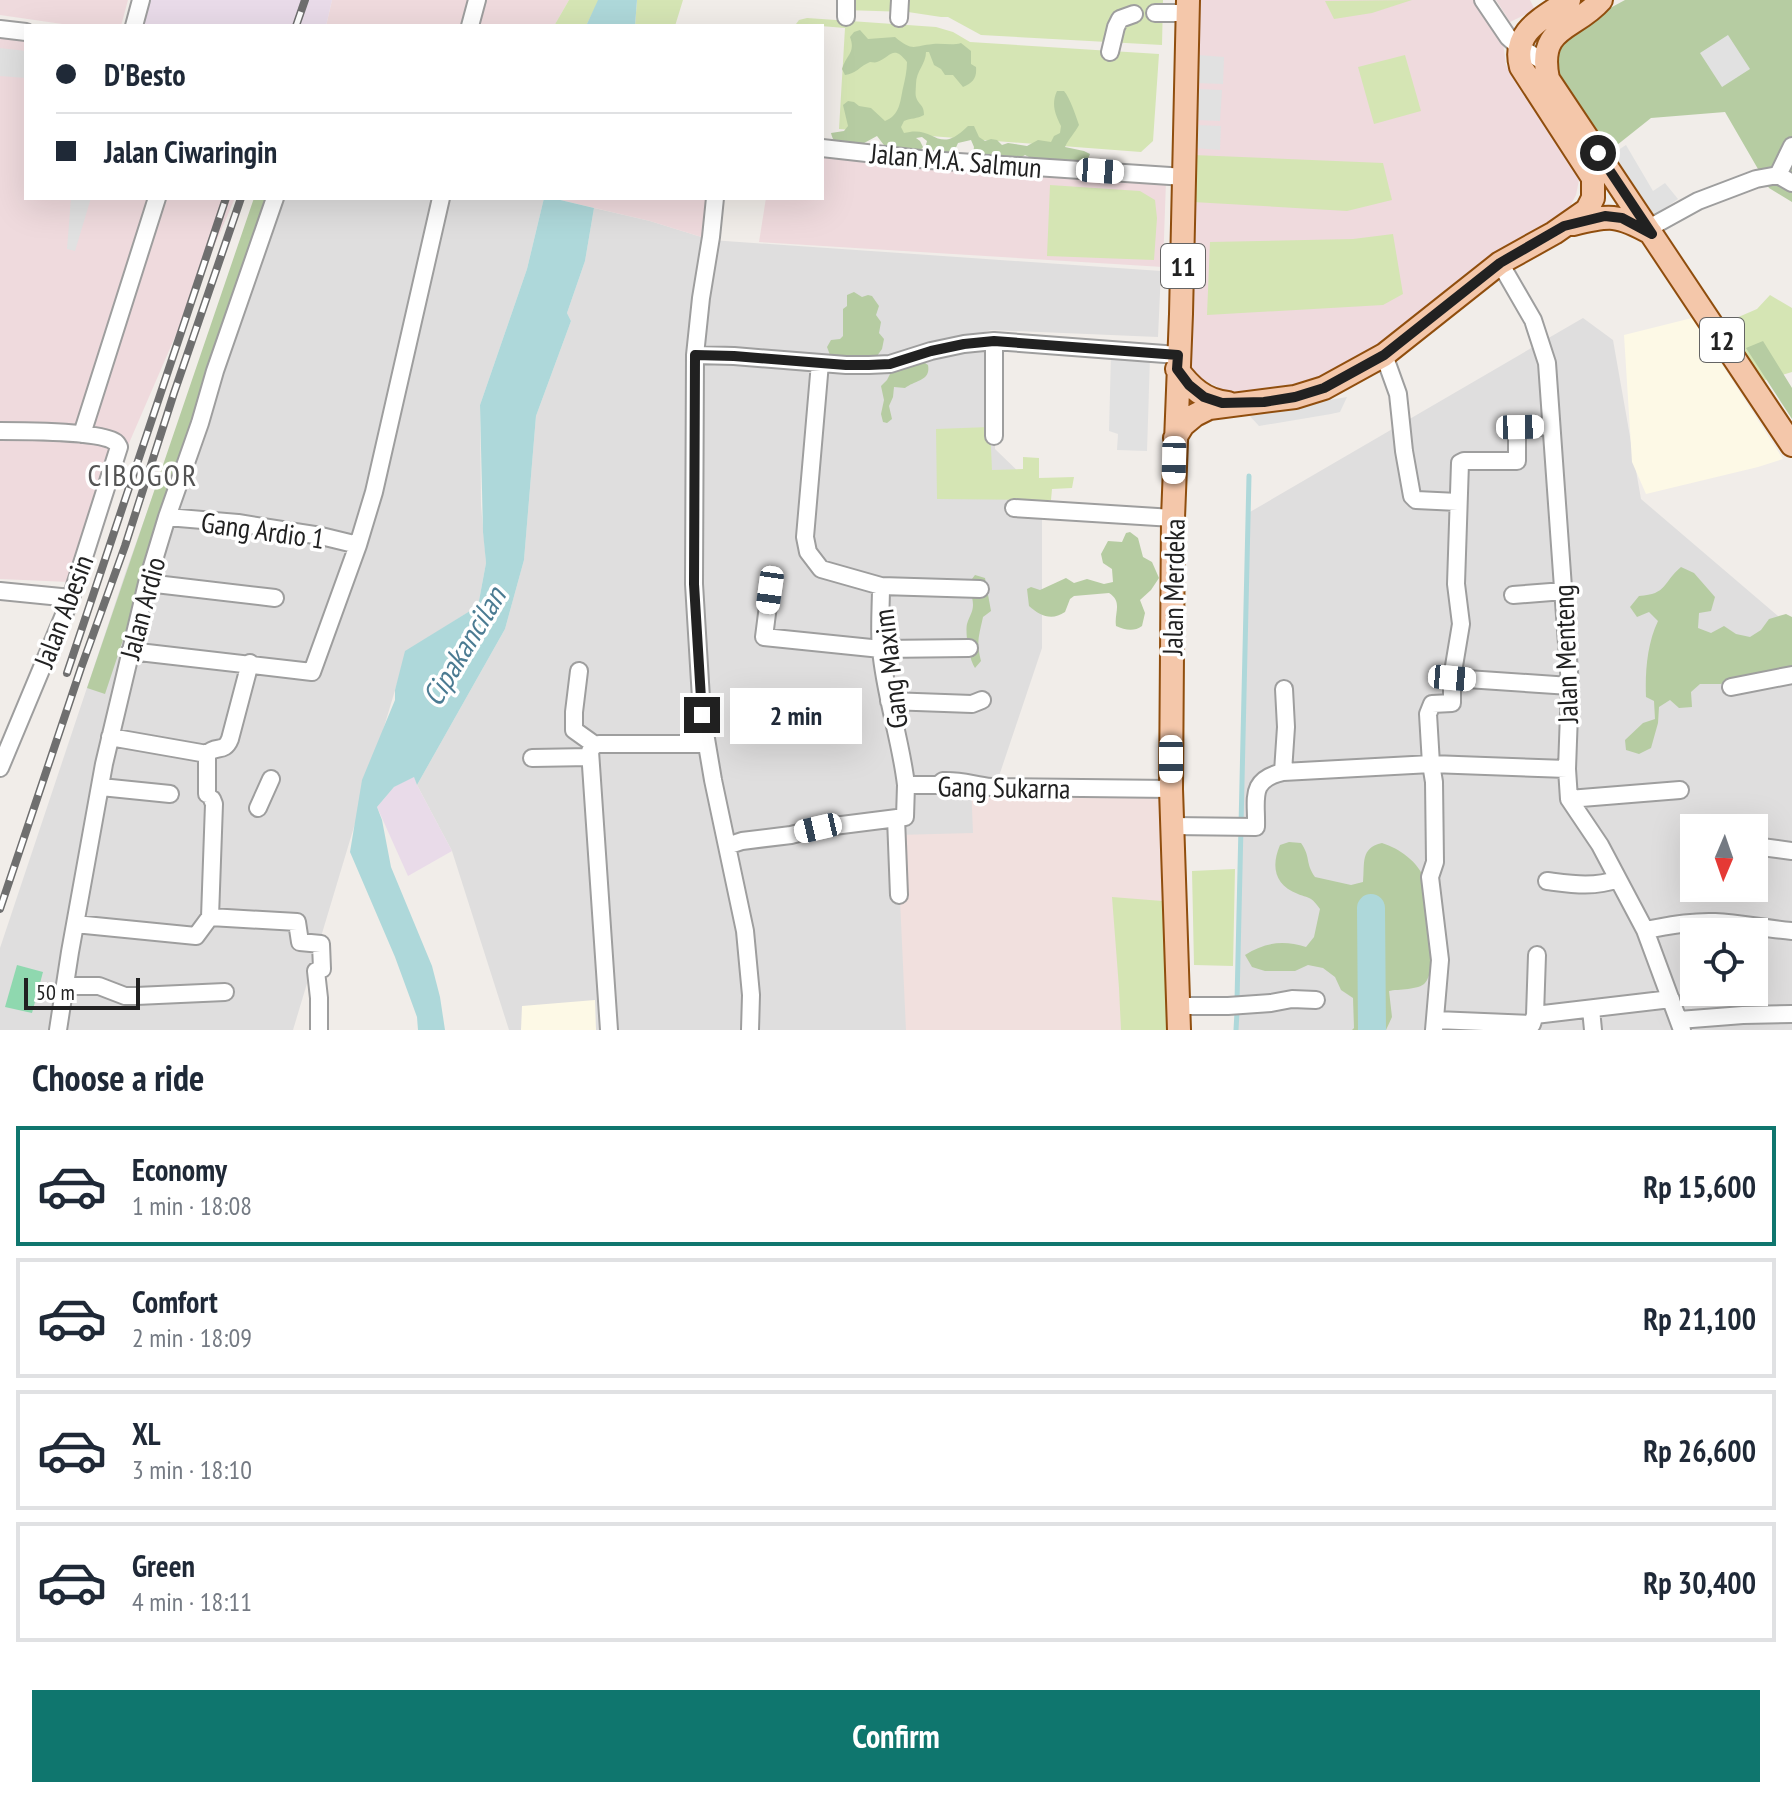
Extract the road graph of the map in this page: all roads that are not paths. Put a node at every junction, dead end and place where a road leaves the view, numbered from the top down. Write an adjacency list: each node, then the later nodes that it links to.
1 (141, 0): 11 (street)
2 (477, 0): 12 (street)
3 (900, 0): 10 (street)
4 (1483, 0): 15 (street)
5 (1569, 0): 15 (main road)
6 (1601, 0): 17 (main road)
7 (1188, 6): 8 (street); 20 (main road, Jalan Merdeka / 11)
8 (1155, 13)
9 (1134, 14): 16 (street)
10 (899, 18)
11 (135, 24)
12 (471, 24)
13 (0, 29): 14 (street)
14 (24, 32)
15 (1518, 46): 17 (street); 26 (main road)
16 (1110, 52)
17 (1544, 62): 27 (main road, 12)
18 (1792, 146): 21 (street)
19 (824, 148): 20 (street, Jalan M.A. Salmun)
20 (1185, 177): 32 (main road, Jalan Merdeka / 11)
21 (1785, 179): 27 (street)
22 (156, 200): 37 (street)
23 (274, 200): 43 (street, Jalan Ardio)
24 (441, 200): 45 (street)
25 (715, 200): 30 (street)
26 (1564, 226): 27 (main road); 28 (main road)
27 (1650, 231): 40 (main road, 12)
28 (1500, 263): 31 (main road); 35 (street, Jalan Menteng)
29 (994, 341): 32 (street); 33 (street); 38 (street)
30 (695, 355): 33 (street); 68 (street)
31 (1384, 355): 34 (main road); 41 (street)
32 (1178, 362): 34 (main road); 39 (main road, Jalan Merdeka)
33 (820, 363): 47 (street, Gang Maxim)
34 (1241, 404): 39 (main road)
35 (1551, 426): 41 (street); 51 (street, Jalan Menteng)
36 (0, 431): 37 (street)
37 (82, 434): 53 (street, Jalan Abesin)
38 (994, 436)
39 (1175, 438): 44 (main road, Jalan Merdeka)
40 (1792, 445)
41 (1458, 502): 61 (street)
42 (1014, 508): 44 (street)
43 (167, 517): 45 (street, Gang Ardio 1); 46 (street, Jalan Ardio)
44 (1173, 518): 79 (main road, Jalan Merdeka)
45 (358, 545): 58 (street)
46 (147, 583): 54 (street); 57 (street, Jalan Ardio)
47 (881, 586): 48 (street); 56 (street, Gang Maxim)
48 (980, 589)
49 (770, 590): 56 (street)
50 (0, 591): 53 (street)
51 (1564, 591): 52 (street); 62 (street, Jalan Menteng)
52 (1513, 595)
53 (71, 598): 73 (street, Jalan Abesin)
54 (275, 598)
55 (969, 648): 56 (street)
56 (881, 649): 66 (street, Gang Maxim)
57 (130, 651): 58 (street); 67 (street, Jalan Ardio)
58 (250, 663): 70 (street)
59 (579, 671): 69 (street)
60 (1792, 675): 63 (street)
61 (1452, 678): 62 (street); 72 (street)
62 (1570, 686): 74 (street, Jalan Menteng)
63 (1731, 687)
64 (1284, 689): 75 (street)
65 (982, 700): 66 (street)
66 (889, 701): 77 (street, Gang Maxim)
67 (110, 737): 70 (street); 78 (street, Jalan Ardio)
68 (707, 744): 69 (street); 86 (street)
69 (592, 751): 71 (street); 109 (street)
70 (207, 754): 92 (street)
71 (532, 758)
72 (1431, 764): 74 (street); 75 (street); 105 (street)
73 (0, 768)
74 (1567, 769): 82 (street, Jalan Menteng)
75 (1283, 772): 85 (street)
76 (271, 779): 83 (street)
77 (906, 785): 79 (street, Gang Sukarna); 84 (street, Gang Sukarna)
78 (101, 787): 81 (street); 93 (street, Jalan Ardio)
79 (1171, 789): 85 (main road, Jalan Merdeka)
80 (1680, 790): 82 (street)
81 (170, 794)
82 (1569, 799): 89 (street)
83 (258, 808)
84 (896, 818): 86 (street); 91 (street)
85 (1172, 826): 101 (main road, Jalan Merdeka)
86 (727, 846): 110 (street)
87 (1768, 848): 88 (street)
88 (1792, 851)
89 (1618, 879): 90 (street); 94 (street)
90 (1547, 881)
91 (899, 895)
92 (210, 917): 93 (street); 108 (street)
93 (75, 924): 97 (street, Jalan Ardio)
94 (1645, 930): 95 (street); 99 (street)
95 (1792, 931)
96 (1537, 955): 104 (street)
97 (65, 986): 98 (street); 107 (street, Jalan Ardio)
98 (225, 992)
99 (1671, 999): 102 (street); 106 (street)
100 (1316, 1000): 101 (street)
101 (1178, 1006): 111 (main road, Jalan Merdeka)
102 (1591, 1009): 104 (street); 112 (street)
103 (1792, 1014): 106 (street)
104 (1535, 1015): 105 (street)
105 (1435, 1025)
106 (1680, 1025)
107 (58, 1030)
108 (319, 1030)
109 (609, 1030)
110 (750, 1030)
111 (1179, 1030)
112 (1593, 1030)

